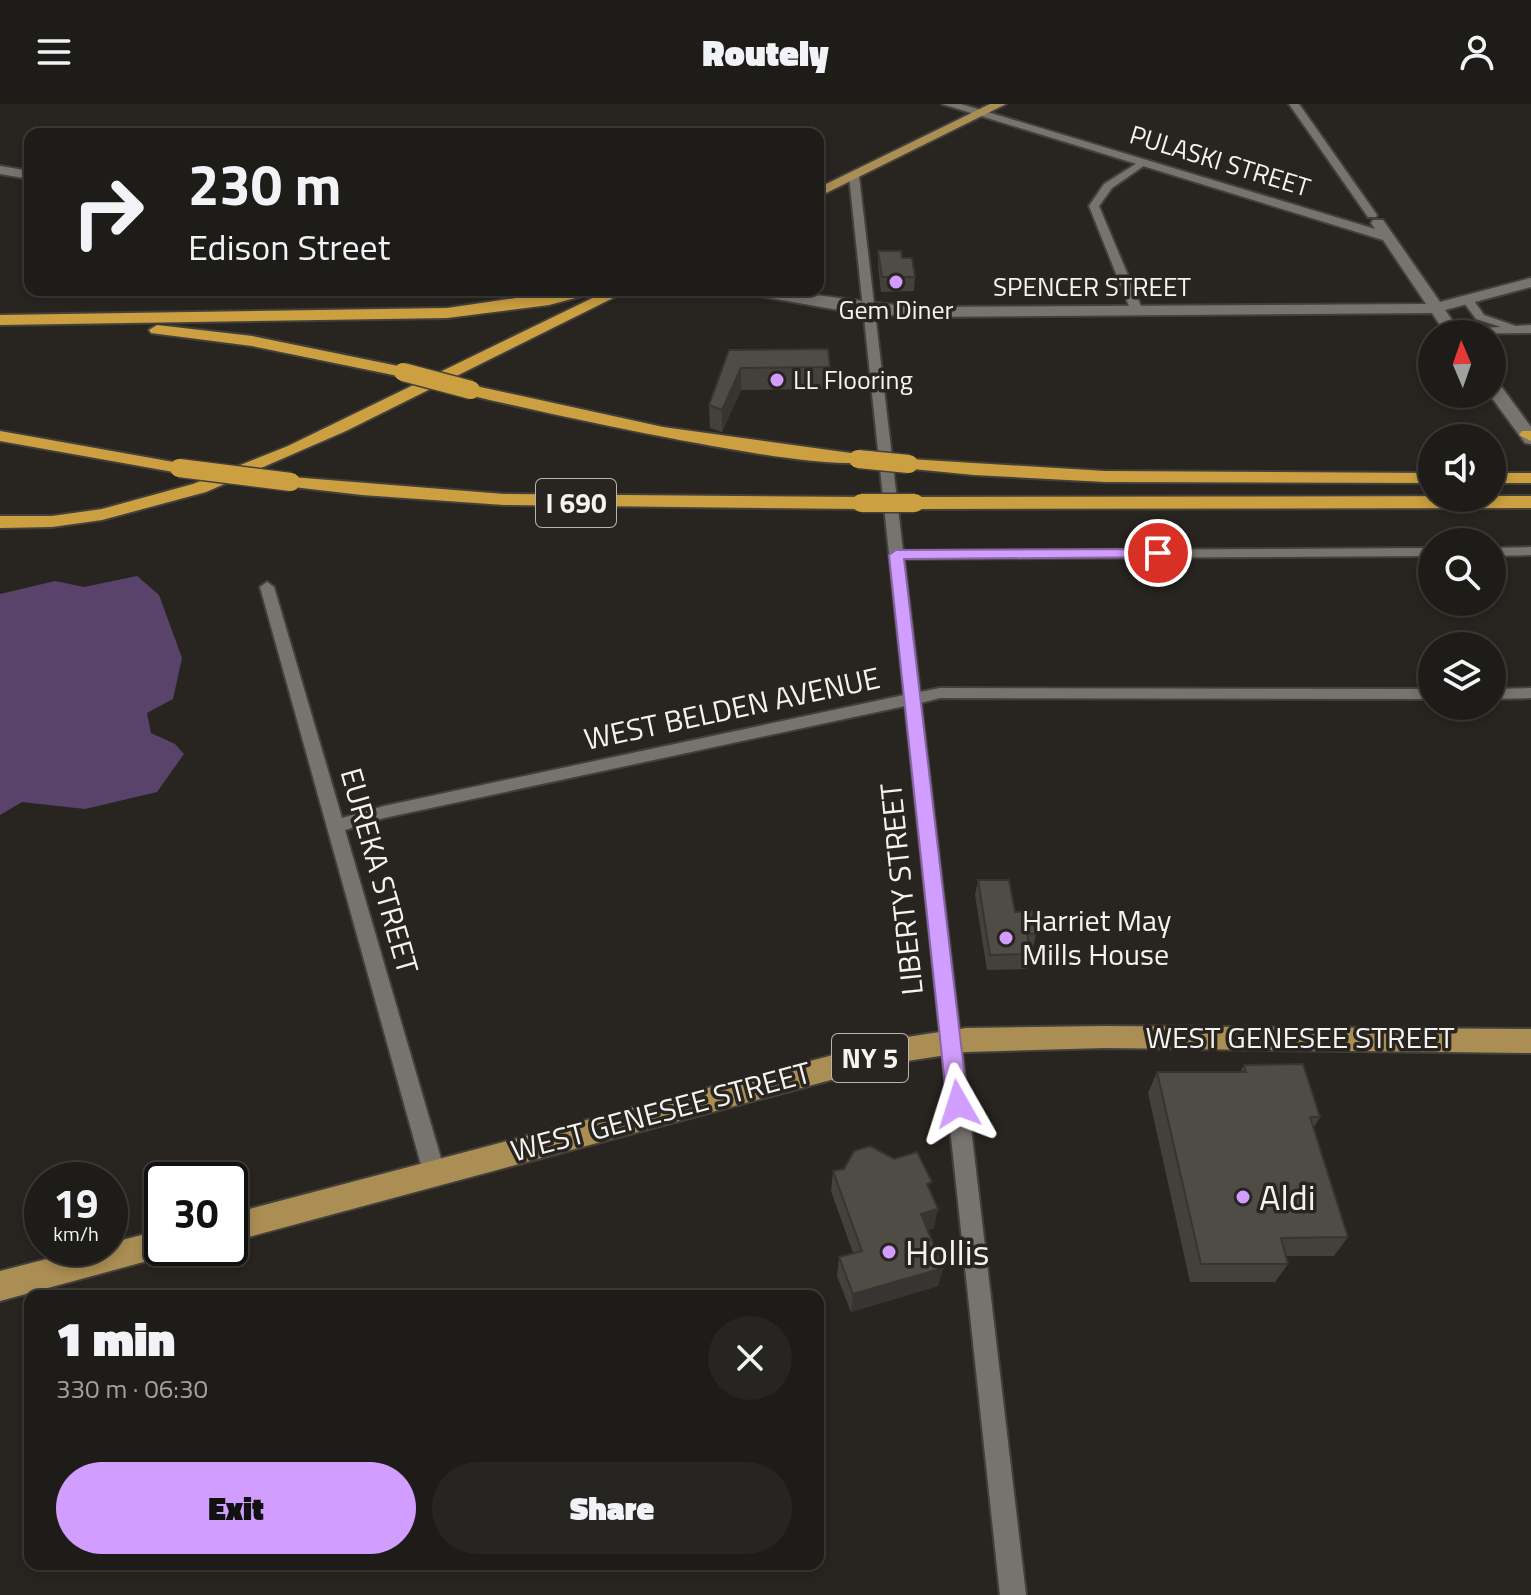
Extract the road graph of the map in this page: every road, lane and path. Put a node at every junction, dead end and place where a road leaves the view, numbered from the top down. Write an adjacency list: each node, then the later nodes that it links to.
1 (948, 104): 4 (street, PULASKI STREET)
2 (1000, 104): 4 (main road)
3 (1294, 104): 10 (street)
4 (980, 114): 5 (street, PULASKI STREET); 8 (main road)
5 (1142, 163): 11 (street, PULASKI STREET); 20 (street)
6 (0, 170): 7 (street)
7 (24, 174)
8 (854, 176): 9 (main road); 19 (street, LIBERTY STREET)
9 (824, 190)
10 (1372, 215): 11 (street); 12 (street)
11 (1324, 217): 12 (street, PULASKI STREET)
12 (1387, 237): 18 (street)
13 (1531, 282): 17 (street, SPENCER STREET)
14 (558, 296): 22 (highway)
15 (609, 296): 30 (highway)
16 (786, 296): 19 (street, SPENCER STREET)
17 (1468, 300): 18 (street, SPENCER STREET); 23 (street)
18 (1437, 308): 20 (street, SPENCER STREET); 21 (street)
19 (867, 309): 20 (street, SPENCER STREET); 34 (street, LIBERTY STREET)
20 (1137, 311)
21 (1445, 320)
22 (0, 322): 28 (highway, bridge)
23 (1526, 329): 24 (street)
24 (1506, 330)
25 (1506, 405): 27 (street)
26 (0, 436): 29 (highway, I 690, bridge)
27 (1530, 437)
28 (1418, 478)
29 (1531, 502)
30 (0, 522)
31 (1531, 551): 33 (street)
32 (1418, 552): 34 (street)
33 (1506, 552)
34 (896, 555): 39 (street, LIBERTY STREET)
35 (267, 587): 40 (street, EUREKA STREET)
36 (1531, 693): 38 (street)
37 (1418, 694): 39 (street, WEST BELDEN AVENUE)
38 (1506, 694)
39 (914, 698): 40 (street, WEST BELDEN AVENUE); 42 (street, LIBERTY STREET)
40 (337, 826): 43 (street, EUREKA STREET)
41 (1531, 1041): 42 (main road, WEST GENESEE STREET / NY 5)
42 (951, 1042): 43 (main road, WEST GENESEE STREET / NY 5); 47 (street, LIBERTY STREET)
43 (434, 1172): 44 (main road, WEST GENESEE STREET / NY 5)
44 (248, 1223)
45 (144, 1249): 46 (main road)
46 (0, 1286)
47 (1013, 1595)

